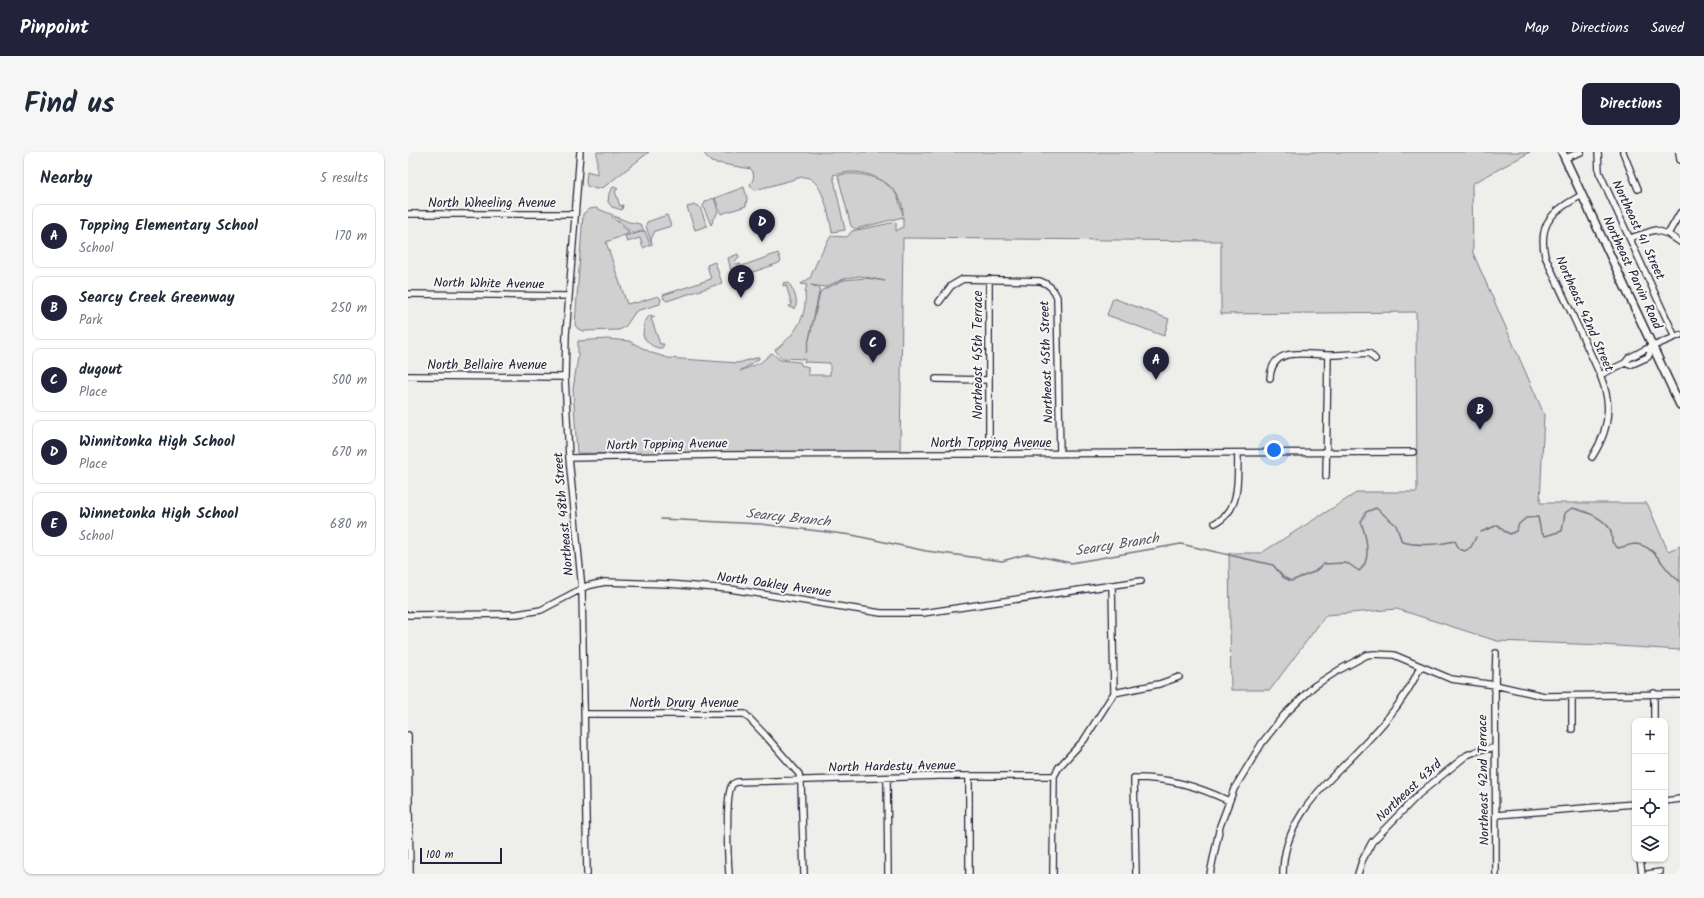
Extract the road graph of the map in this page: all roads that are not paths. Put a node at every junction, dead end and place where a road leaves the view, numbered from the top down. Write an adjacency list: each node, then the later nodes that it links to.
1 (580, 152): 12 (street, Northeast 48th Street)
2 (1581, 152): 6 (street)
3 (1598, 152): 14 (street, Northeast 41 Street)
4 (1623, 152): 8 (street)
5 (1679, 152): 7 (street)
6 (1563, 155): 9 (main road, Northeast Parvin Road)
7 (1680, 160)
8 (1638, 189)
9 (1582, 196): 21 (main road, Northeast Parvin Road); 24 (street, Northeast 42nd Street)
10 (1680, 213): 13 (street)
11 (408, 214): 12 (street, North Wheeling Avenue)
12 (575, 214): 18 (street, Northeast 48th Street)
13 (1668, 234): 14 (street); 15 (street)
14 (1630, 238): 20 (street, Northeast 41 Street)
15 (1680, 242)
16 (988, 279): 19 (street); 29 (street, Northeast 45th Terrace); 35 (street, Northeast 45th Street)
17 (408, 294): 18 (street, North White Avenue)
18 (569, 296): 26 (street, Northeast 48th Street)
19 (939, 302)
20 (1678, 336): 21 (street)
21 (1654, 347): 24 (street); 30 (main road, Northeast Parvin Road)
22 (1328, 355): 23 (street); 27 (street); 32 (street)
23 (1375, 359)
24 (1600, 374): 36 (street, Northeast 42nd Street)
25 (408, 376): 26 (street, North Bellaire Avenue)
26 (565, 377): 37 (street, Northeast 48th Street)
27 (1270, 378)
28 (936, 379): 29 (street)
29 (989, 380): 34 (street, Northeast 45th Terrace)
30 (1680, 405)
31 (1238, 452): 32 (street, North Topping Avenue); 35 (street, North Topping Avenue); 39 (street)
32 (1327, 452): 33 (street, North Topping Avenue); 38 (street)
33 (1413, 452)
34 (989, 454): 35 (street, North Topping Avenue); 37 (street, North Topping Avenue)
35 (1060, 454)
36 (1592, 457)
37 (569, 458): 42 (street, Northeast 48th Street)
38 (1326, 476)
39 (1215, 523)
40 (1141, 581): 41 (street, North Oakley Avenue)
41 (1112, 585): 42 (street, North Oakley Avenue); 48 (street)
42 (582, 589): 43 (street, North Oakley Avenue); 52 (street, Northeast 48th Street)
43 (408, 615)
44 (1496, 652): 47 (street)
45 (1420, 666): 47 (street); 62 (street); 77 (street)
46 (1179, 677): 48 (street)
47 (1495, 685): 51 (street); 56 (street, Northeast 42nd Terrace)
48 (1114, 693): 58 (street)
49 (1654, 693): 50 (street); 51 (street); 53 (street)
50 (1680, 694)
51 (1572, 696): 54 (street)
52 (585, 714): 60 (street, North Drury Avenue); 69 (street, Northeast 48th Street)
53 (1654, 718)
54 (1572, 728)
55 (408, 735): 68 (street)
56 (1495, 748): 65 (street, Northeast 42nd Terrace); 78 (street, Northeast 43rd)
57 (969, 776): 58 (street, North Hardesty Avenue); 59 (street, North Hardesty Avenue); 73 (street)
58 (1054, 776): 74 (street)
59 (887, 778): 60 (street, North Hardesty Avenue); 72 (street)
60 (800, 780): 70 (street, North Hardesty Avenue); 71 (street)
61 (1680, 799): 63 (street)
62 (1229, 801): 75 (street); 76 (street)
63 (1668, 801)
64 (1632, 804): 65 (street)
65 (1496, 815): 79 (street, Northeast 42nd Terrace)
66 (1640, 862): 80 (street)
67 (1660, 872): 81 (street)
68 (410, 874)
69 (587, 874)
70 (729, 874)
71 (804, 874)
72 (888, 874)
73 (969, 874)
74 (1053, 874)
75 (1136, 874)
76 (1210, 874)
77 (1283, 874)
78 (1358, 874)
79 (1496, 874)
80 (1642, 874)
81 (1648, 874)

